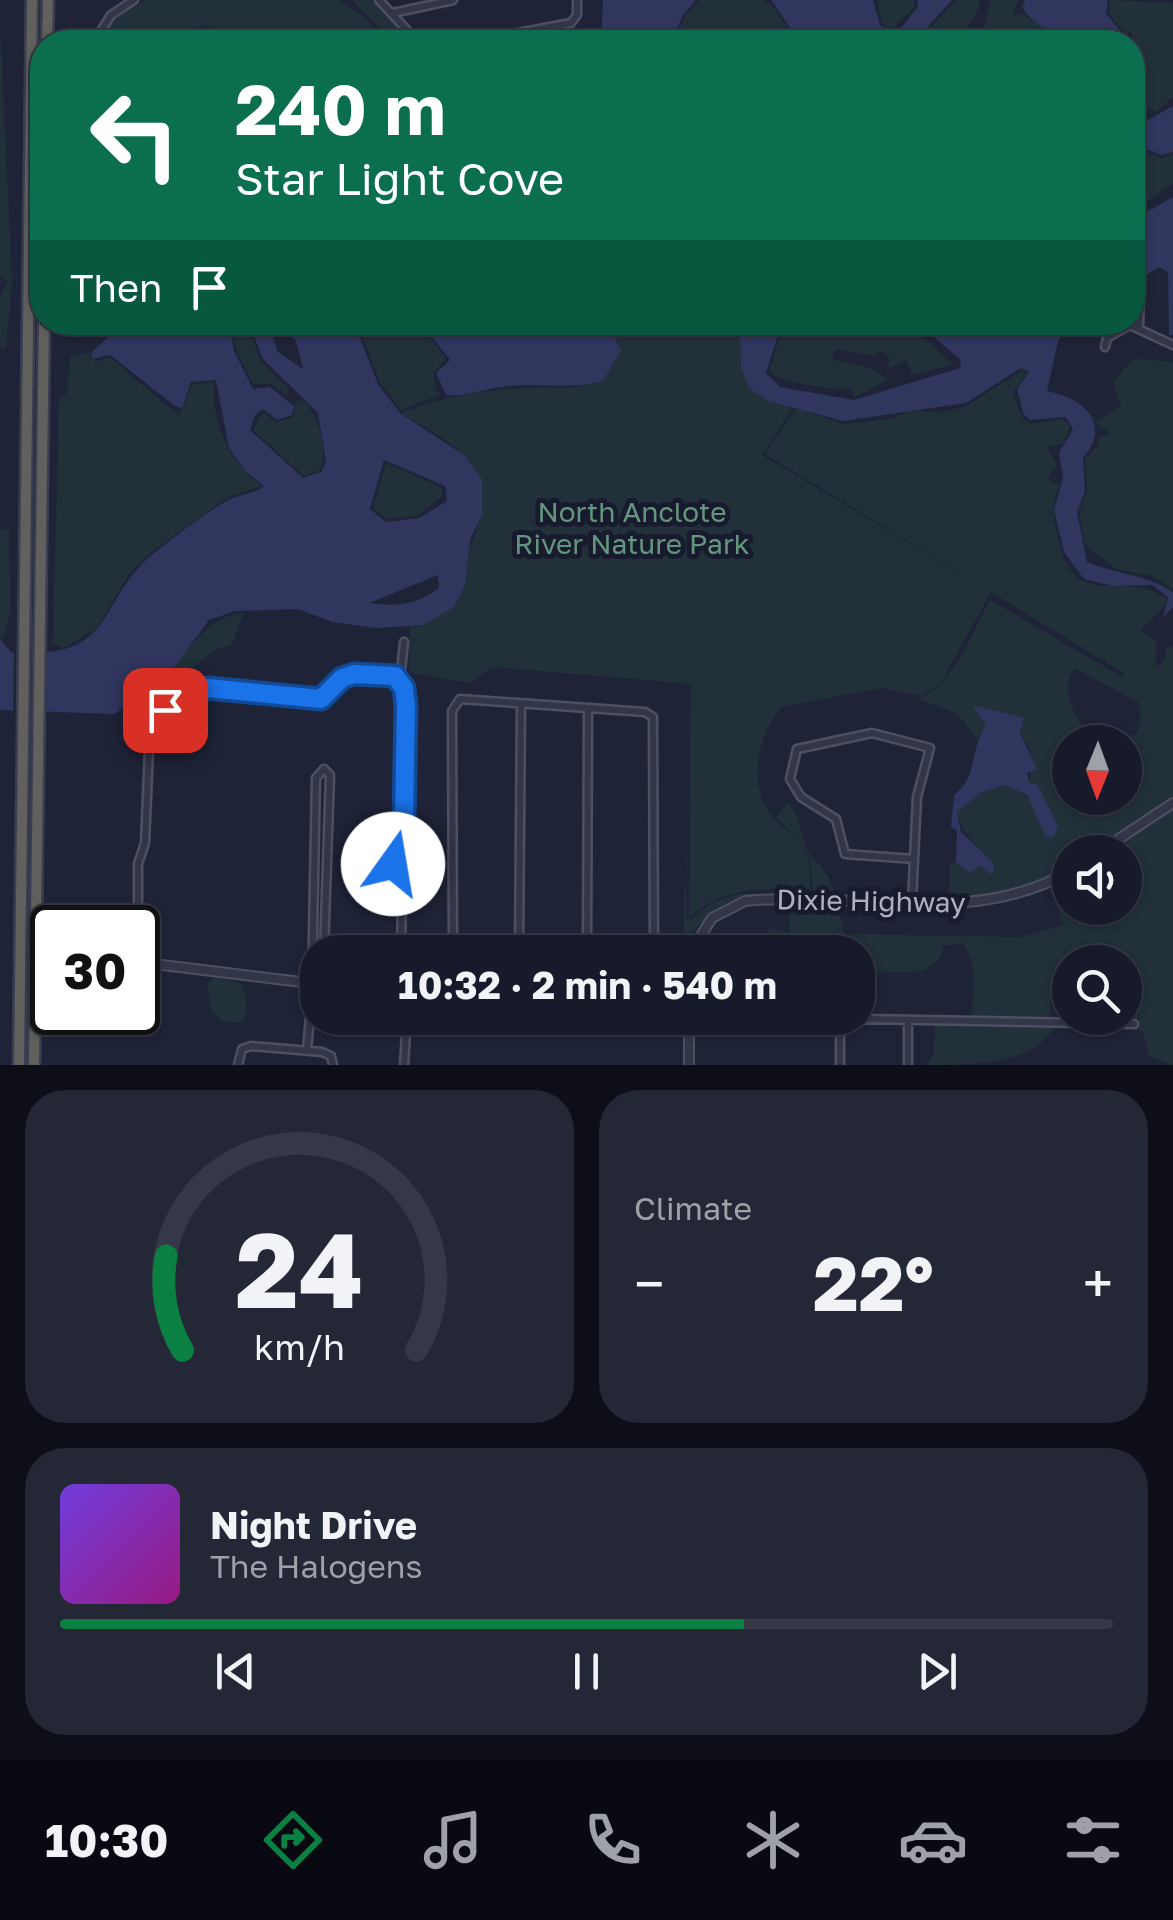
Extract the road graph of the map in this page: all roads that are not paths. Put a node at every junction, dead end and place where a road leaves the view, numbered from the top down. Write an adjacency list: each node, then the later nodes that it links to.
1 (32, 0): 8 (highway)
2 (48, 0): 9 (highway)
3 (134, 0): 10 (street)
4 (378, 0): 7 (street)
5 (453, 0): 7 (street)
6 (577, 0): 12 (street)
7 (392, 12): 11 (street)
8 (32, 30)
9 (47, 30)
10 (101, 30)
11 (408, 30)
12 (530, 30)
13 (30, 166): 14 (highway)
14 (28, 332): 20 (highway); 40 (highway)
15 (1145, 333): 18 (street)
16 (44, 335): 20 (highway)
17 (1110, 335): 19 (street)
18 (1173, 345)
19 (1106, 347)
20 (43, 355): 30 (highway)
21 (404, 642): 22 (street)
22 (400, 679): 31 (street); 34 (street)
23 (521, 704): 24 (street); 35 (street); 36 (street)
24 (588, 709): 37 (street); 38 (street)
25 (1173, 803): 26 (street)
26 (1125, 835)
27 (914, 859): 27 (street); 29 (street)
28 (1052, 879): 29 (street, Dixie Highway)
29 (912, 902): 39 (street, Dixie Highway)
30 (36, 905)
31 (138, 905)
32 (314, 935): 33 (street)
33 (325, 935)
34 (401, 935)
35 (453, 935)
36 (518, 935)
37 (587, 935)
38 (654, 935)
39 (702, 935)
40 (20, 955): 41 (street); 53 (highway)
41 (30, 956)
42 (160, 965): 43 (street)
43 (300, 982)
44 (875, 1020): 45 (street)
45 (908, 1020): 46 (street); 60 (street)
46 (1052, 1023)
47 (34, 1035): 54 (highway)
48 (309, 1035): 52 (street)
49 (407, 1035): 57 (street)
50 (689, 1035): 58 (street)
51 (840, 1035): 59 (street)
52 (307, 1050): 55 (street); 56 (street)
53 (19, 1065)
54 (34, 1065)
55 (238, 1065)
56 (333, 1065)
57 (404, 1065)
58 (689, 1065)
59 (840, 1065)
60 (908, 1065)

